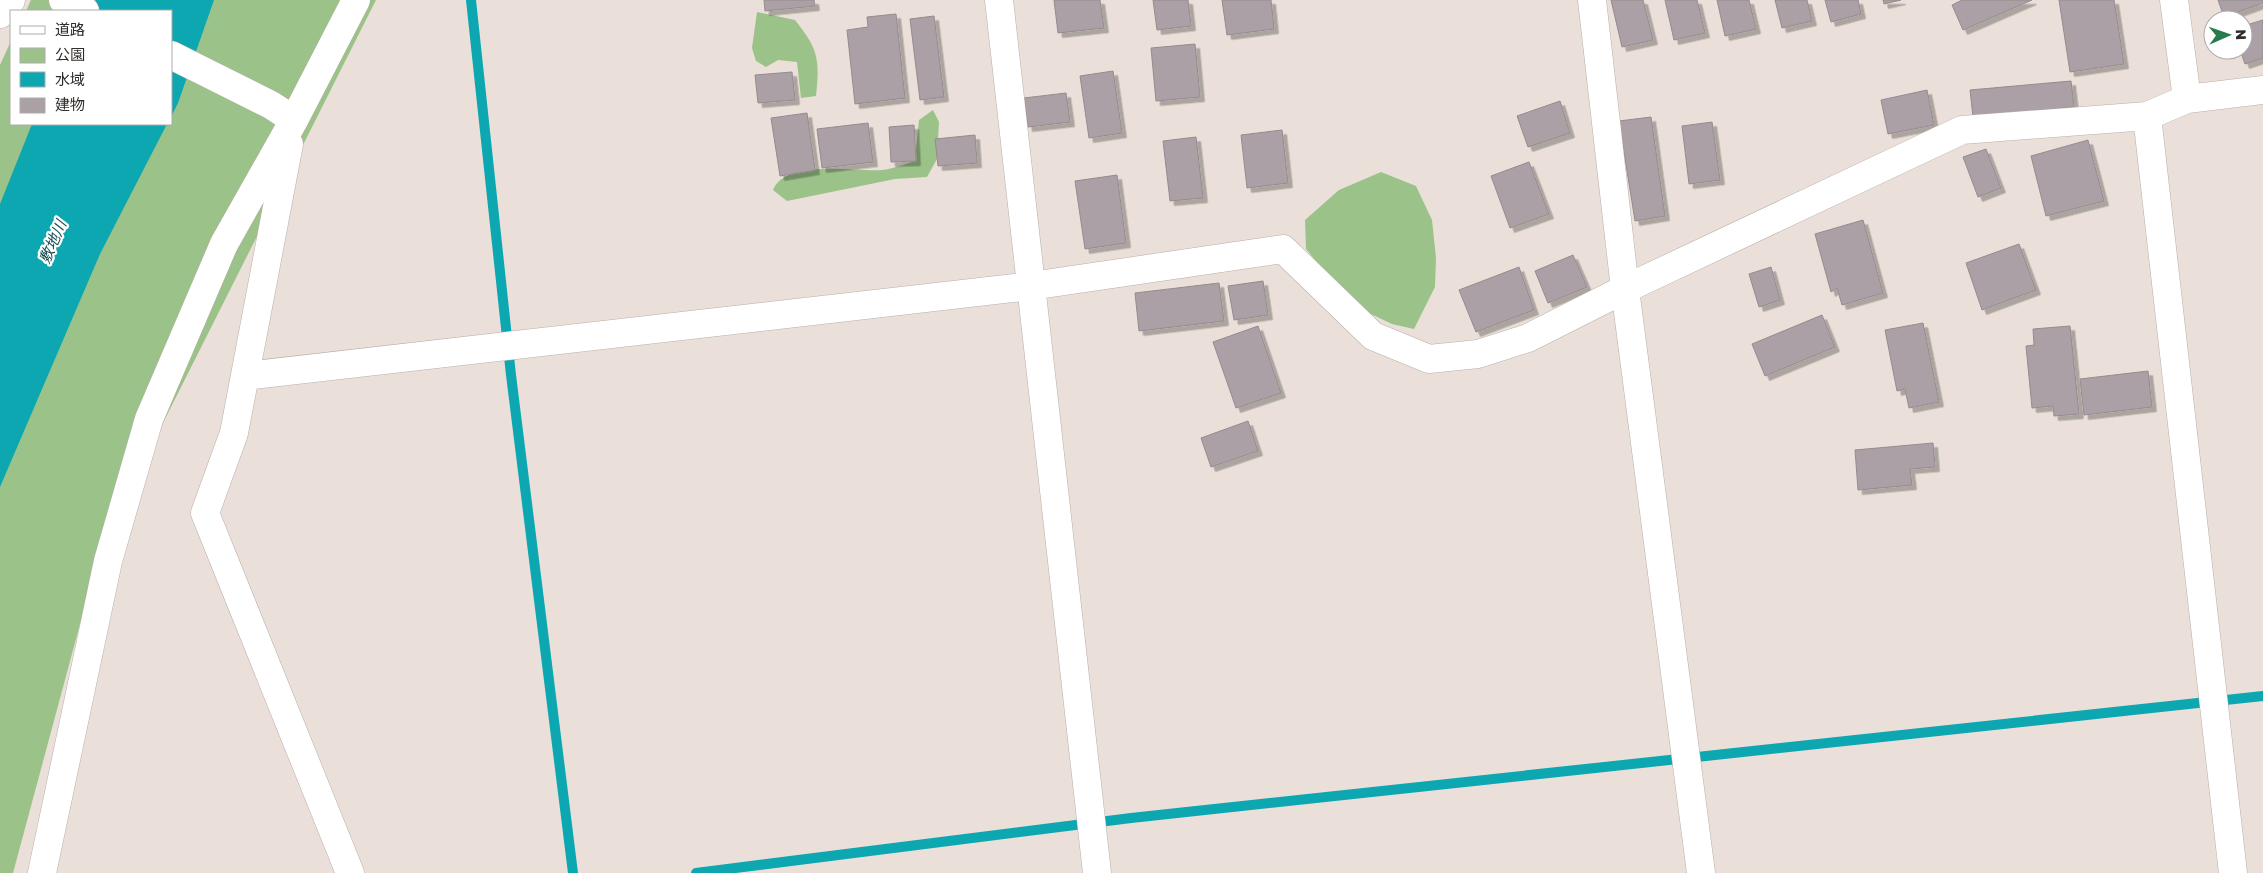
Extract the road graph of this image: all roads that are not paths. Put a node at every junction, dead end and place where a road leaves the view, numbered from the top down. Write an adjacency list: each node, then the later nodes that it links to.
1 (63, 0): 6 (street)
2 (356, 0): 11 (street)
3 (999, 0): 12 (street)
4 (1592, 0): 13 (street)
5 (2174, 0): 9 (street)
6 (83, 10)
7 (172, 56): 11 (street)
8 (2263, 90): 9 (street)
9 (2188, 99): 10 (street)
10 (2148, 116): 13 (street); 19 (street)
11 (294, 120): 14 (street); 15 (street)
12 (1031, 286): 13 (street); 14 (street); 17 (street)
13 (1625, 288): 18 (street)
14 (245, 376): 16 (street)
15 (42, 873)
16 (350, 873)
17 (1097, 873)
18 (1701, 873)
19 (2234, 873)

